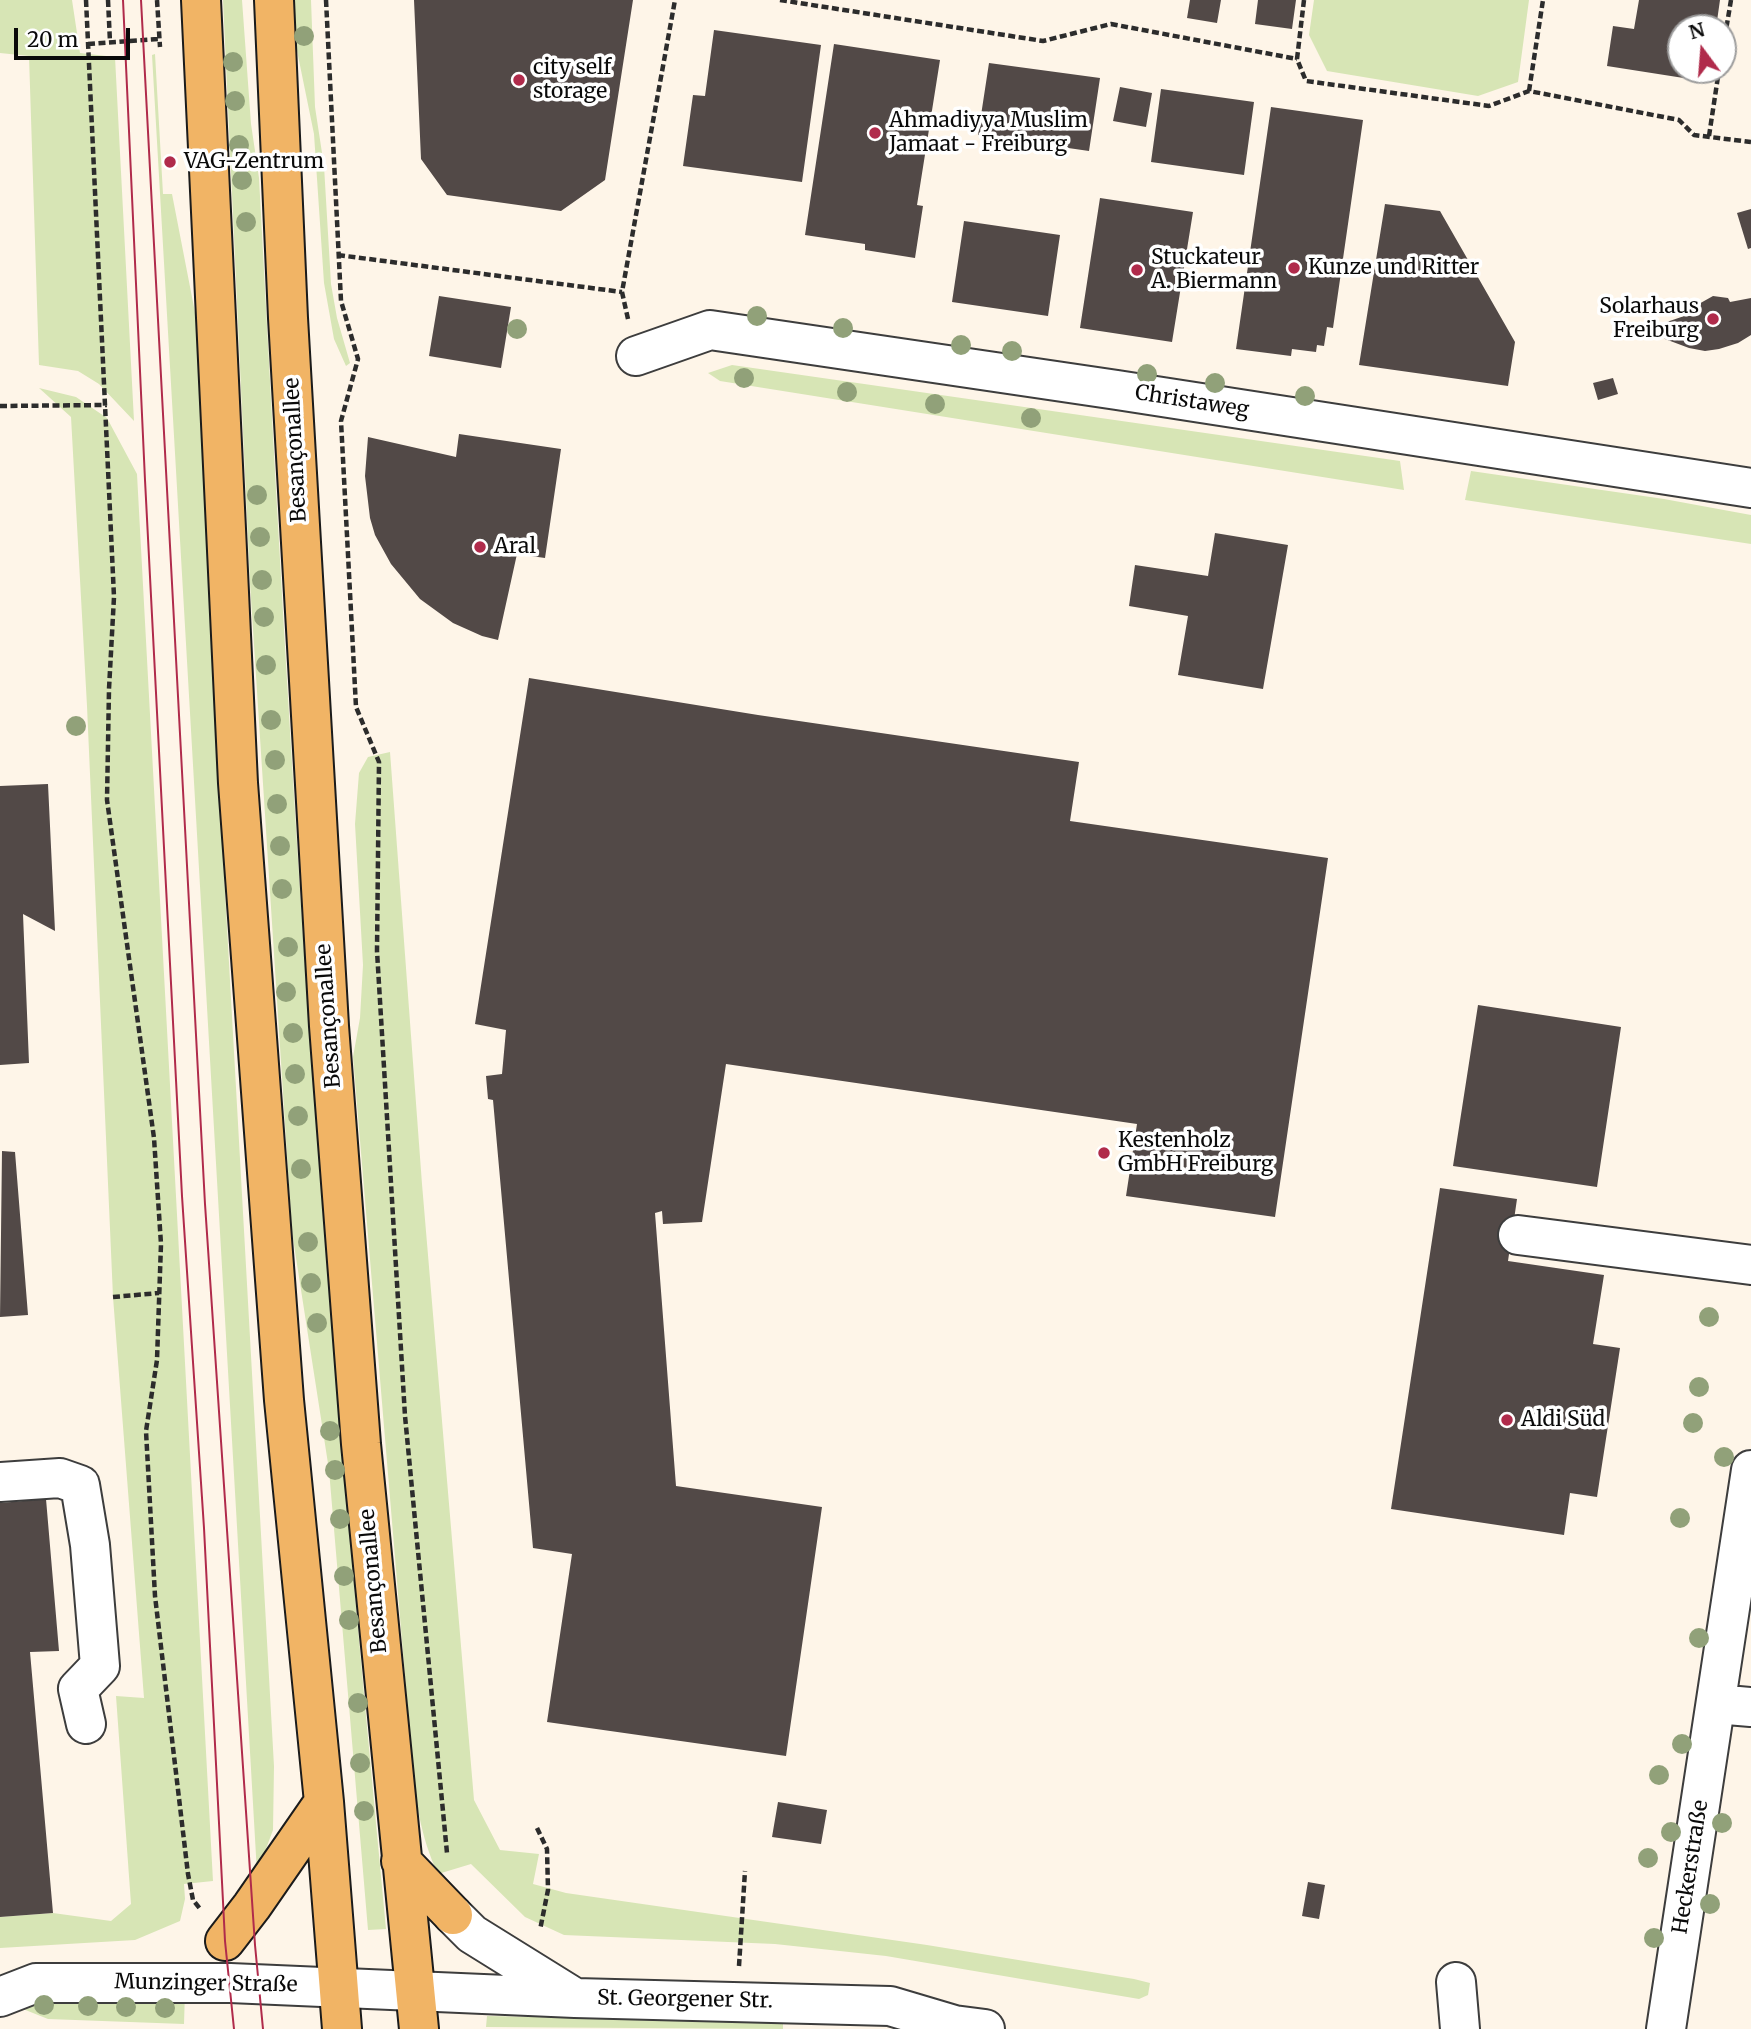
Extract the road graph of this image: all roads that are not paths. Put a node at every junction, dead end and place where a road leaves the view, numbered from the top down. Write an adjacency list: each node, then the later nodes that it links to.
1 (201, 0): 11 (main road)
2 (274, 0): 12 (main road, Besançonallee)
3 (636, 355): 4 (street, Christaweg)
4 (1751, 488)
5 (1518, 1235): 6 (street)
6 (1751, 1265)
7 (0, 1482): 10 (street)
8 (1749, 1493): 9 (street, Heckerstraße)
9 (1733, 1706): 25 (street, Heckerstraße)
10 (86, 1724)
11 (324, 1802): 14 (main road); 17 (main road)
12 (401, 1861): 13 (main road); 18 (main road, Besançonallee)
13 (453, 1915): 20 (street)
14 (225, 1941): 15 (street)
15 (191, 1982): 17 (street, Munzinger Straße); 19 (street, Munzinger Straße)
16 (1456, 1982): 24 (street)
17 (339, 1987): 18 (street, Munzinger Straße); 22 (main road)
18 (415, 1991): 20 (street, St. Georgener Str.); 23 (main road, Besançonallee)
19 (0, 1997)
20 (575, 1998): 21 (street, St. Georgener Str.)
21 (960, 2028)
22 (342, 2029)
23 (419, 2029)
24 (1460, 2029)
25 (1666, 2029)

